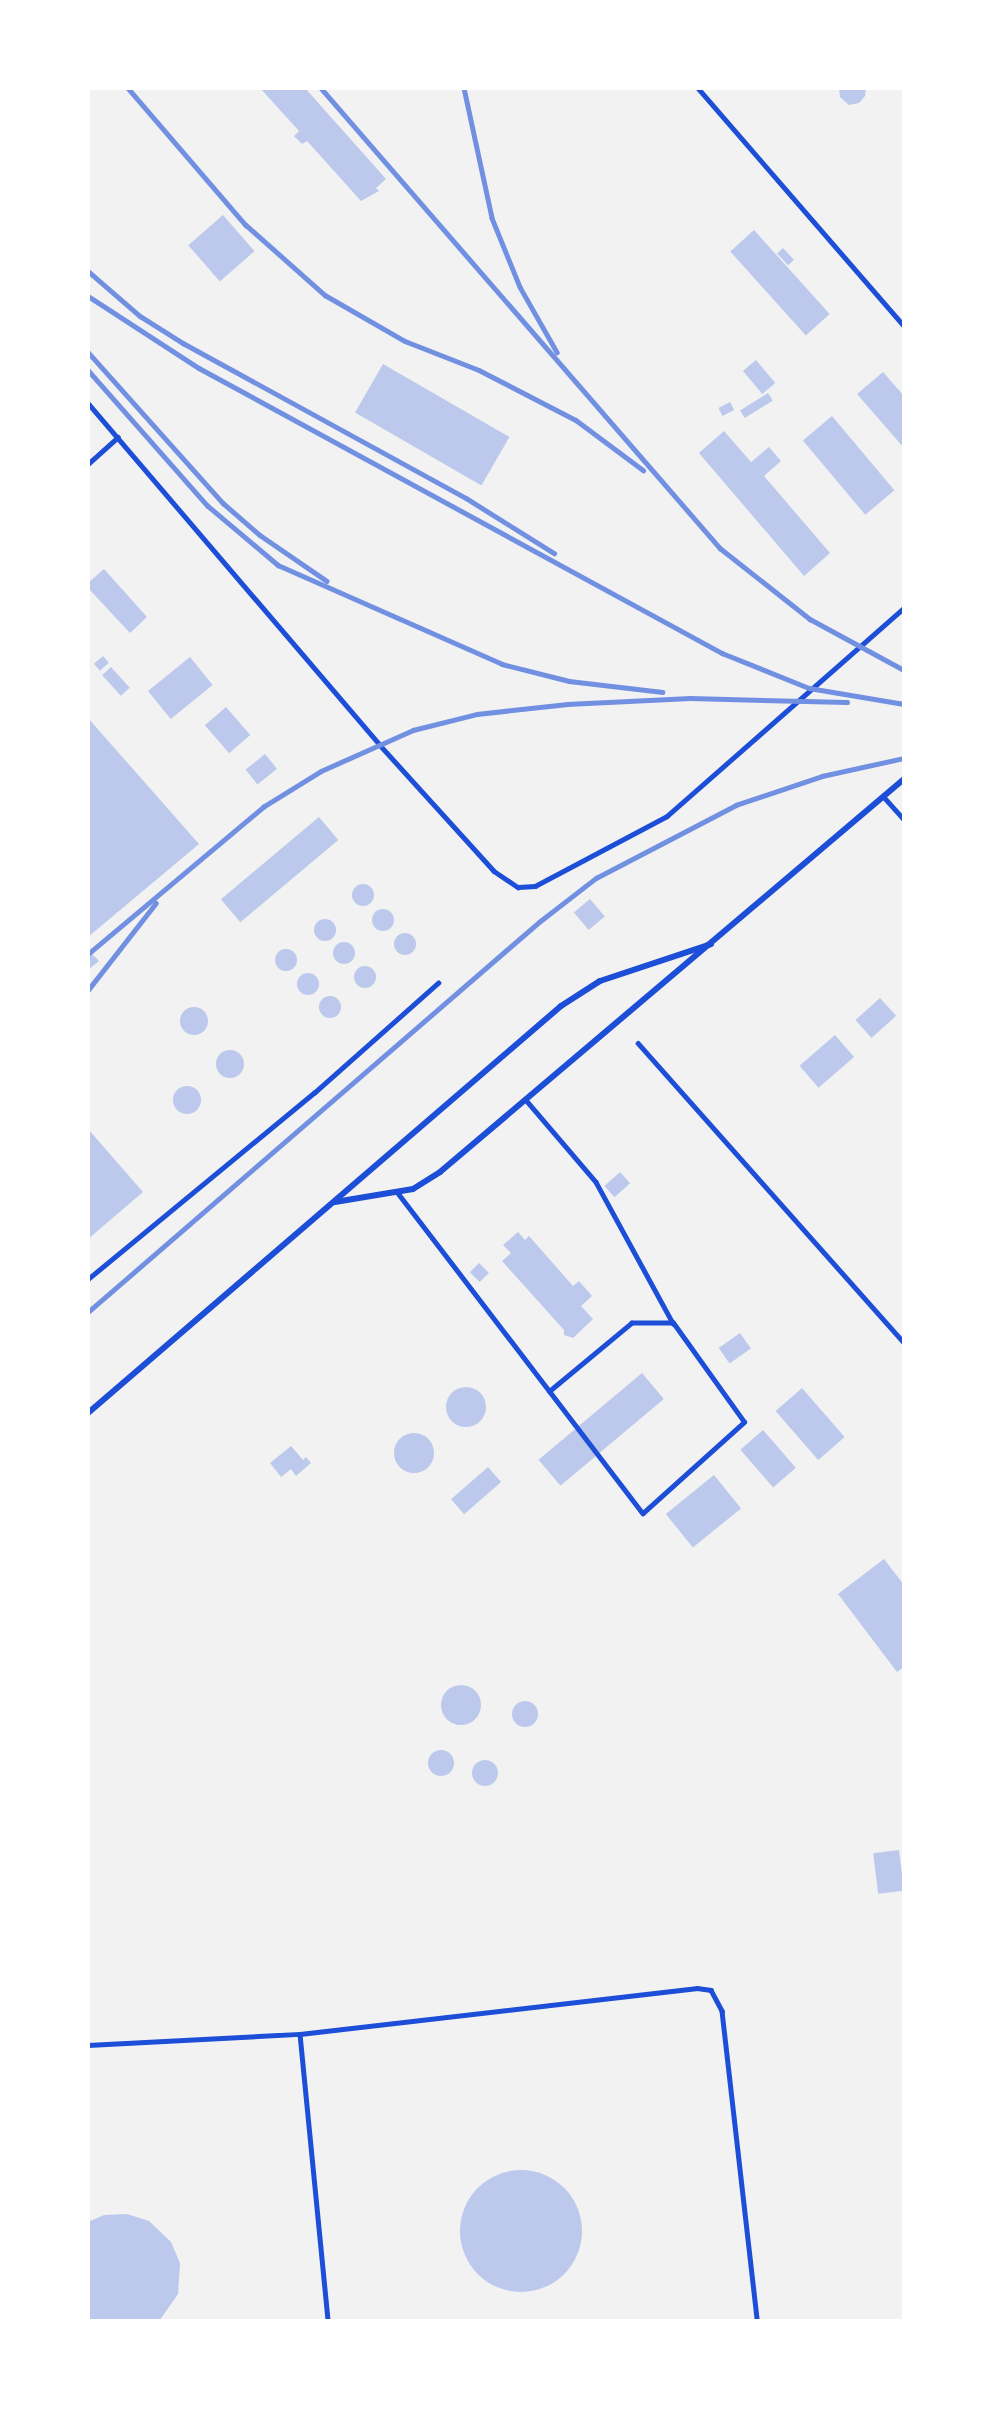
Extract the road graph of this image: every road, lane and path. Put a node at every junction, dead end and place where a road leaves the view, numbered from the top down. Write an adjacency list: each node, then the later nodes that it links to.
1 (698, 88): 2 (lane)
2 (903, 326)
3 (88, 403): 4 (lane)
4 (118, 437): 5 (lane); 6 (lane)
5 (88, 464)
6 (903, 608)
7 (903, 779): 8 (street)
8 (883, 796): 9 (lane); 10 (street)
9 (903, 819)
10 (711, 944): 13 (street); 15 (street)
11 (438, 983): 16 (lane)
12 (638, 1043): 18 (lane)
13 (526, 1100): 14 (street); 17 (lane)
14 (398, 1193): 15 (street); 19 (lane)
15 (326, 1206): 20 (street)
16 (88, 1279)
17 (673, 1323): 19 (lane); 19 (lane)
18 (903, 1344)
19 (550, 1391)
20 (88, 1413)
21 (300, 2034): 22 (lane); 23 (lane); 24 (lane)
22 (88, 2045)
23 (328, 2320)
24 (758, 2320)

